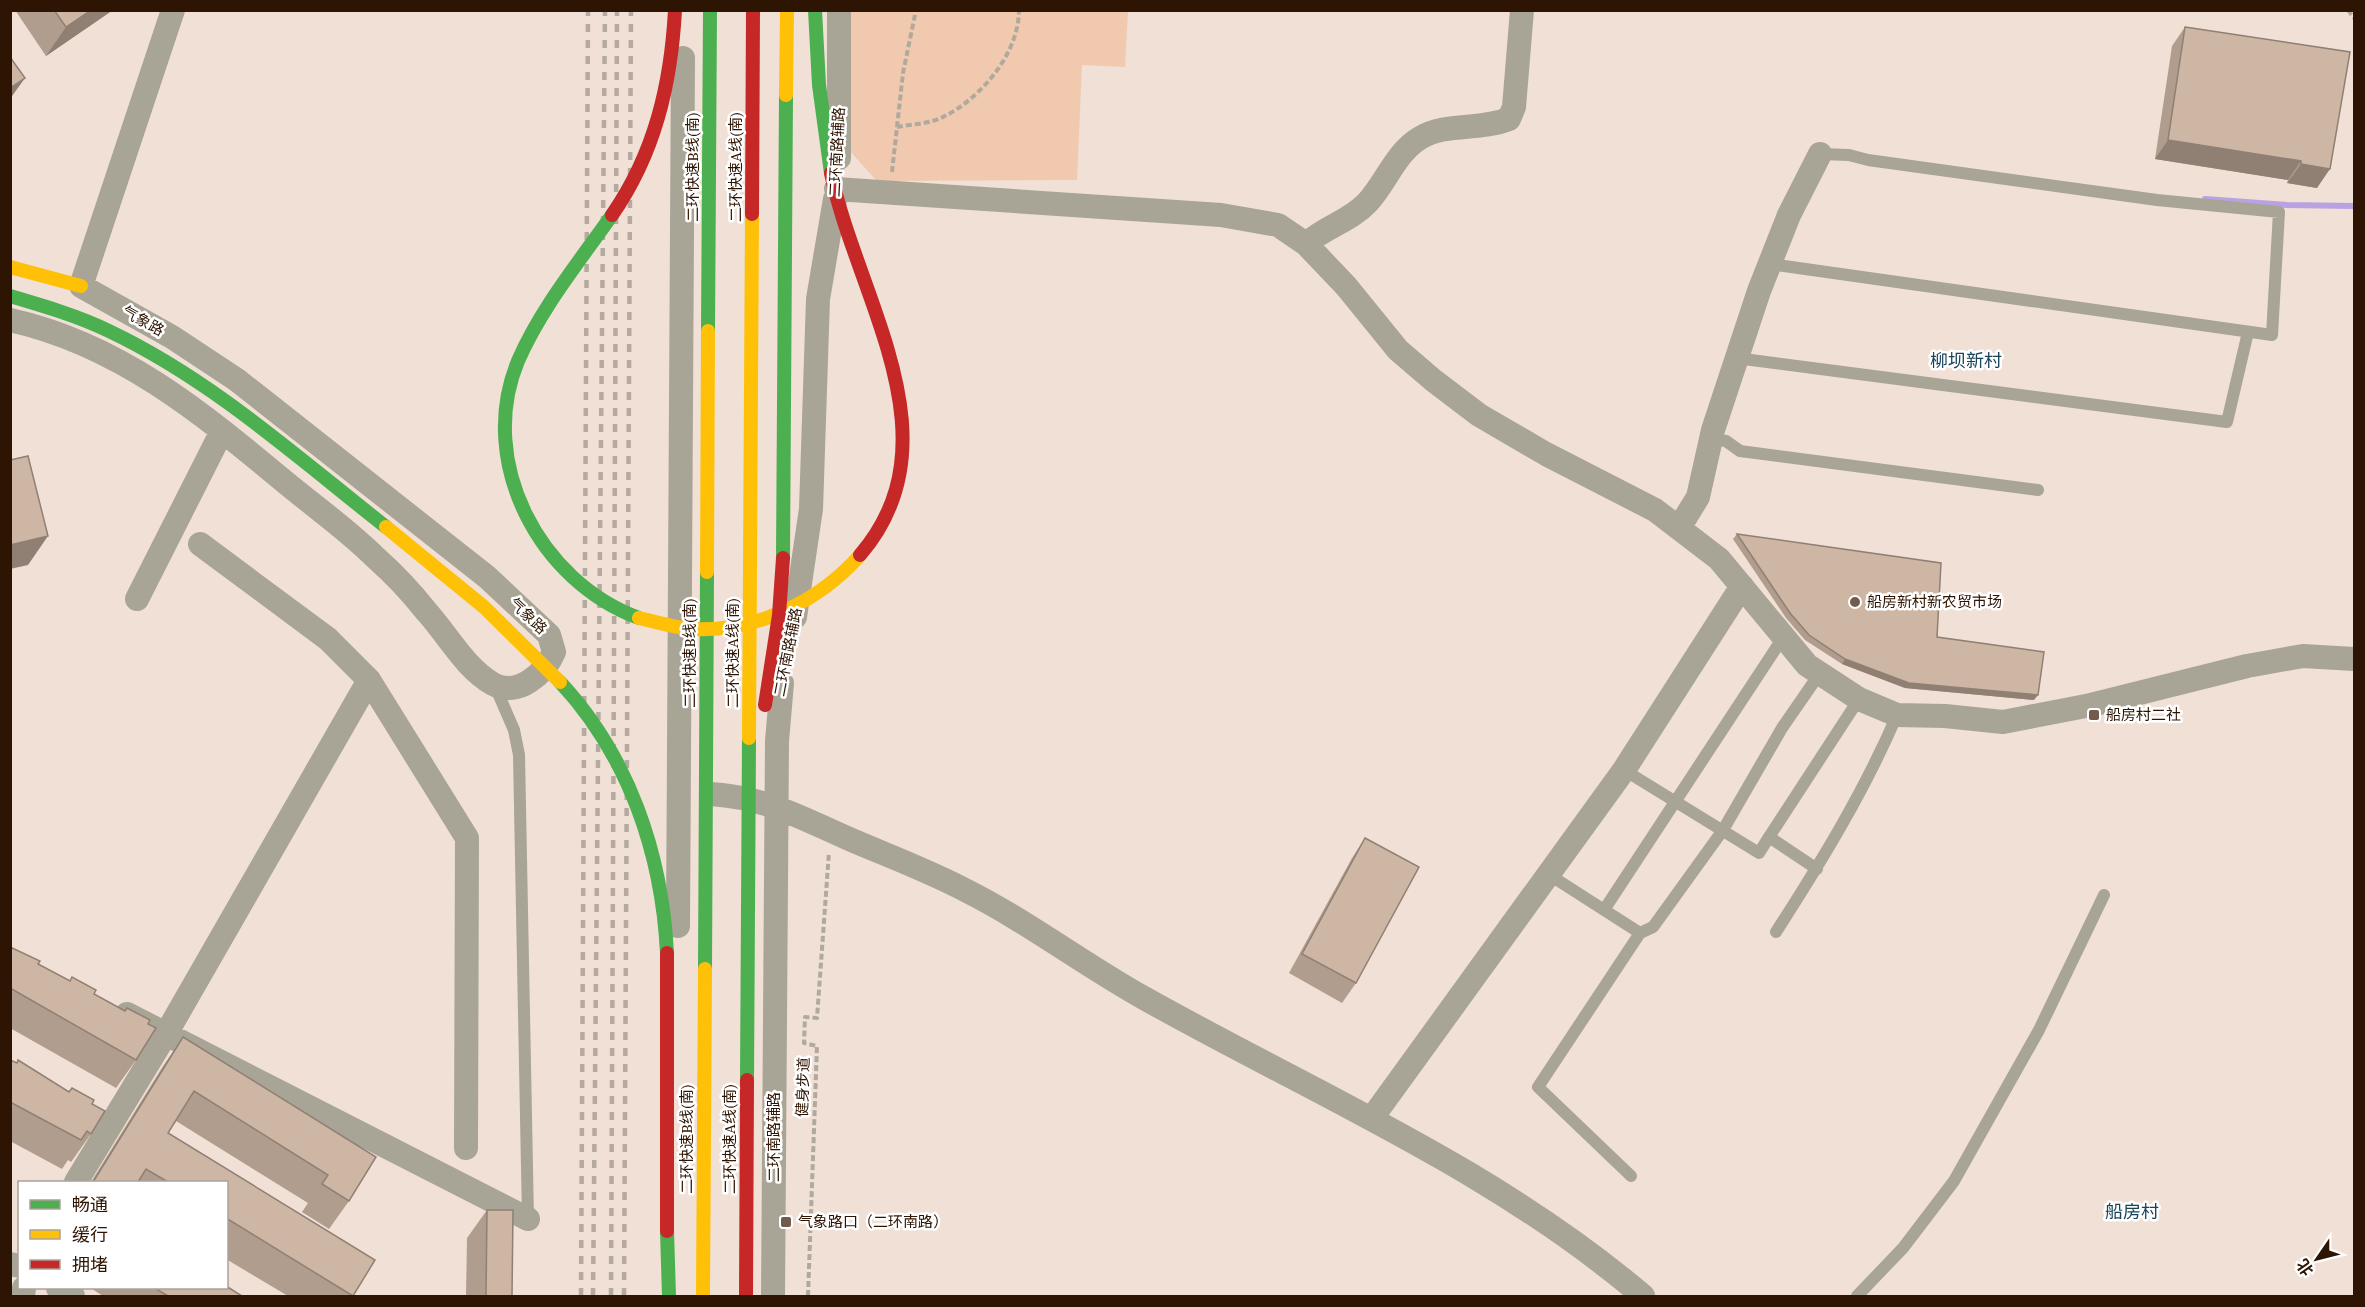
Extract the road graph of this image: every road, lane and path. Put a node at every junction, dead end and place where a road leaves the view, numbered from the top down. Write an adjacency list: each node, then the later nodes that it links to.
1 (173, 10): 21 (street)
2 (675, 10): 7 (main road, bridge)
3 (683, 10): 62 (street)
4 (710, 10): 63 (main road, 二环快速B线(南))
5 (753, 10): 44 (main road, 二环快速A线(南), bridge)
6 (787, 10): 44 (main road, bridge)
7 (815, 10)
8 (839, 10): 16 (street, 二环南路辅路)
9 (916, 10): 14 (path)
10 (1019, 10): 14 (path)
11 (1522, 10): 18 (street)
12 (2348, 10): 13 (path)
13 (2355, 18)
14 (897, 127): 17 (path)
15 (1820, 154): 19 (street); 24 (lane)
16 (836, 189): 17 (street); 43 (street, 二环南路辅路)
17 (889, 193): 18 (street)
18 (1306, 244): 29 (street)
19 (1770, 264): 24 (lane); 25 (street)
20 (10, 267): 21 (main road, 气象路)
21 (81, 286): 37 (street, 气象路)
22 (10, 296): 61 (main road, bridge)
23 (10, 320): 26 (street)
24 (2248, 332): 25 (lane)
25 (1736, 358): 27 (street)
26 (222, 431): 32 (street); 37 (street)
27 (1711, 439): 28 (lane); 29 (street)
28 (2038, 490)
29 (1679, 528): 31 (street)
30 (200, 544): 36 (street)
31 (1742, 586): 33 (street); 40 (street)
32 (137, 599)
33 (1784, 636): 35 (street); 42 (lane)
34 (2355, 660): 39 (street)
35 (1820, 674): 38 (street); 45 (lane)
36 (369, 680): 55 (street); 57 (street)
37 (495, 686): 60 (lane)
38 (1859, 699): 39 (street); 47 (lane)
39 (1897, 715): 48 (lane)
40 (1624, 770): 42 (lane); 49 (street)
41 (711, 794): 43 (street)
42 (1677, 802): 45 (lane); 51 (lane)
43 (776, 805): 46 (street); 65 (street, 二环南路辅路)
44 (748, 820): 64 (main road, 二环快速A线(南), bridge)
45 (1723, 830): 47 (lane); 53 (lane)
46 (831, 831): 56 (street); 66 (path, 健身步道)
47 (1769, 837): 48 (lane)
48 (1817, 869): 52 (lane)
49 (1548, 874): 51 (lane); 56 (street)
50 (2104, 895): 68 (lane)
51 (1604, 910): 53 (lane)
52 (1776, 932)
53 (1640, 933): 58 (lane)
54 (104, 1002): 55 (street)
55 (166, 1034): 59 (street); 60 (street)
56 (1372, 1118): 67 (street)
57 (466, 1148)
58 (1631, 1176)
59 (77, 1181)
60 (528, 1219)
61 (669, 1296)
62 (675, 1296)
63 (703, 1296)
64 (746, 1296)
65 (774, 1296)
66 (808, 1296)
67 (1643, 1296)
68 (1857, 1296)

